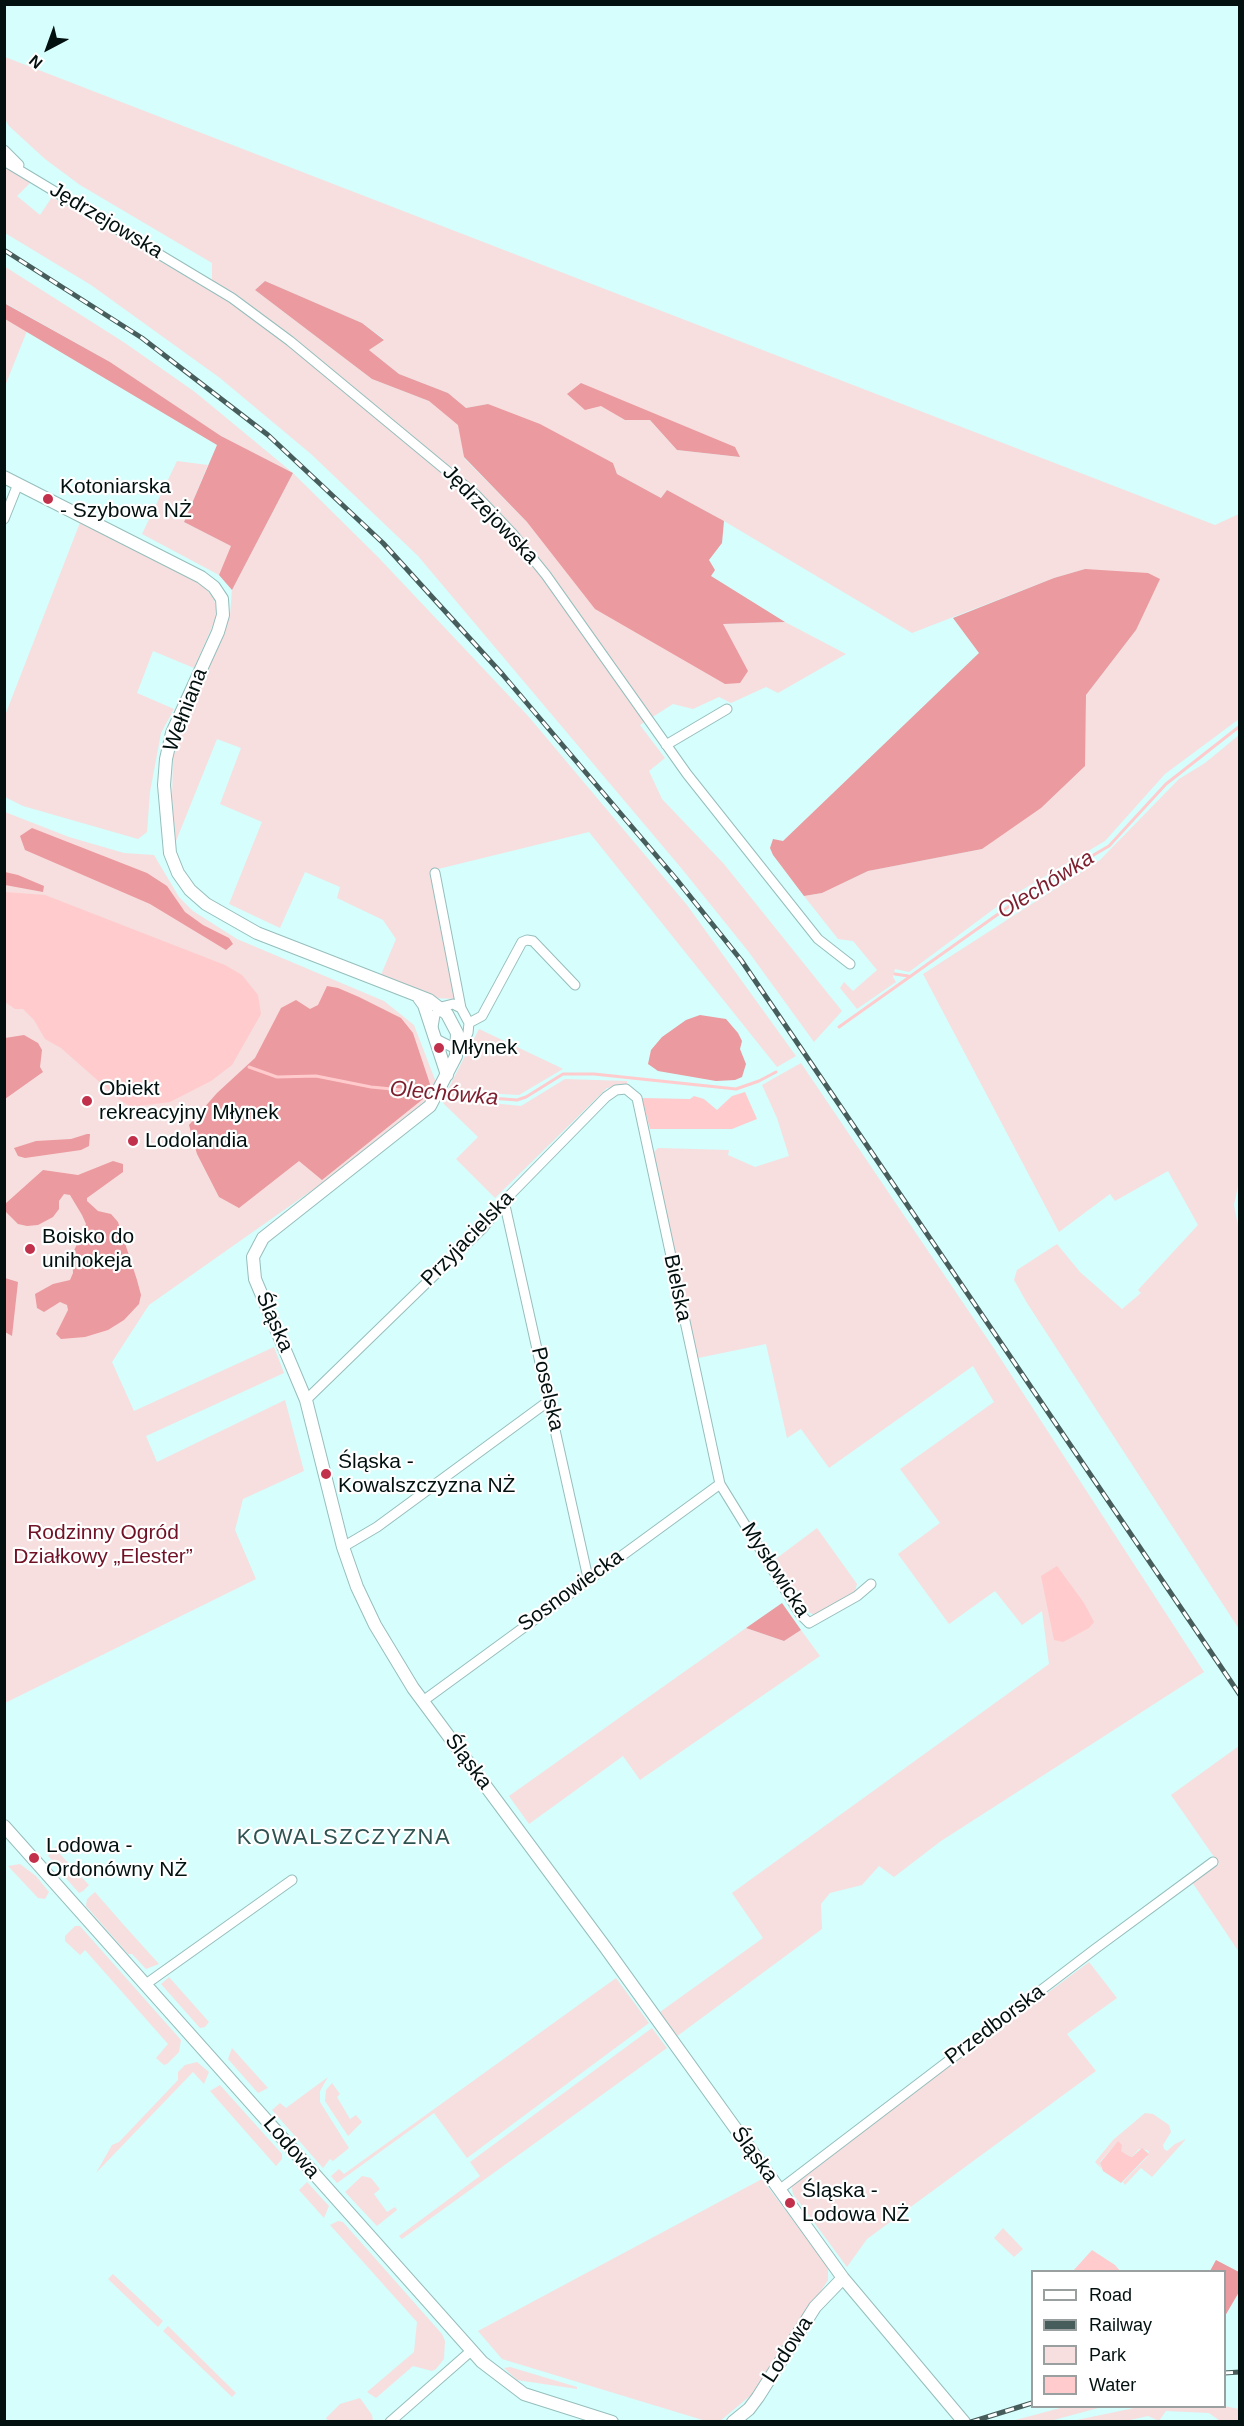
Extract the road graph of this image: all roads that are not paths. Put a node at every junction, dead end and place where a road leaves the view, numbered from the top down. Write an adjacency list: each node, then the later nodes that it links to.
1 (4, 150): 3 (street, Jędrzejowska)
2 (4, 161): 3 (street, Jędrzejowska)
3 (27, 174): 8 (street, Jędrzejowska)
4 (4, 477): 5 (street)
5 (18, 484): 6 (street); 12 (street, Wełniana)
6 (4, 519)
7 (727, 709): 8 (street)
8 (666, 745): 10 (street, Jędrzejowska)
9 (435, 873): 14 (street)
10 (850, 964)
11 (576, 985): 15 (street)
12 (419, 998): 13 (street); 16 (street)
13 (441, 1007): 14 (street); 16 (street); 17 (street)
14 (461, 1008): 15 (street)
15 (469, 1023): 17 (street)
16 (435, 1034): 17 (street); 18 (street)
17 (459, 1048): 18 (street, Śląska)
18 (447, 1075): 21 (street, Śląska)
19 (633, 1093): 20 (street, Przyjacielska); 23 (street, Bielska)
20 (504, 1201): 21 (street, Przyjacielska); 22 (street, Poselska)
21 (306, 1400): 24 (street, Śląska)
22 (550, 1400): 24 (street); 25 (street, Poselska)
23 (720, 1484): 25 (street, Sosnowiecka); 26 (street, Mysłowicka)
24 (343, 1547): 27 (street, Śląska)
25 (588, 1578): 27 (street, Sosnowiecka)
26 (871, 1584)
27 (423, 1701): 32 (street, Śląska)
28 (4, 1826): 31 (street, Lodowa)
29 (1213, 1862): 32 (street, Przedborska)
30 (292, 1880): 31 (street)
31 (146, 1984): 34 (street, Lodowa)
32 (779, 2190): 33 (street, Śląska)
33 (843, 2278): 37 (street, Lodowa); 38 (street, Śląska)
34 (471, 2350): 35 (street); 36 (street, Lodowa)
35 (390, 2421)
36 (612, 2421)
37 (733, 2421)
38 (964, 2421)

